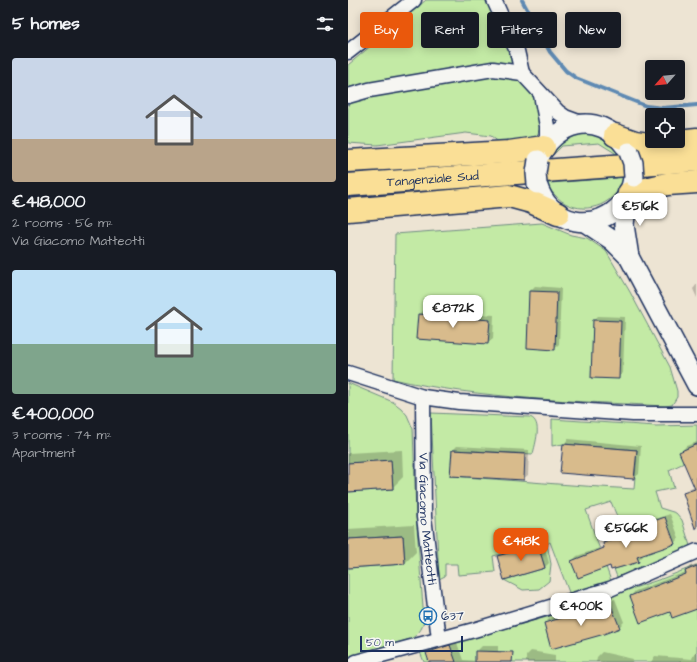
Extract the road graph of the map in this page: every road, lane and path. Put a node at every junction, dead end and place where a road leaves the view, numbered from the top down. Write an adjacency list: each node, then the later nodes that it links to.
1 (414, 0): 3 (street)
2 (494, 0): 4 (street)
3 (348, 52)
4 (522, 73): 5 (street); 6 (street)
5 (541, 93): 7 (street); 12 (street)
6 (348, 96)
7 (584, 124): 10 (street); 12 (street)
8 (697, 139): 9 (highway)
9 (685, 140)
10 (620, 141): 11 (highway); 17 (street, bridge)
11 (645, 143)
12 (544, 155): 13 (highway); 14 (highway); 16 (highway, Tangenziale Sud); 19 (street, bridge)
13 (697, 160)
14 (348, 161)
15 (697, 182): 17 (highway)
16 (348, 185)
17 (629, 193): 20 (street); 21 (street)
18 (348, 210): 19 (highway)
19 (558, 214): 20 (street)
20 (585, 222): 21 (street)
21 (629, 257): 23 (street)
22 (348, 373): 24 (street)
23 (697, 385)
24 (423, 397): 25 (street); 27 (street, Via Giacomo Matteotti)
25 (697, 414)
26 (697, 551): 27 (street)
27 (439, 639): 28 (street)
28 (357, 662)

